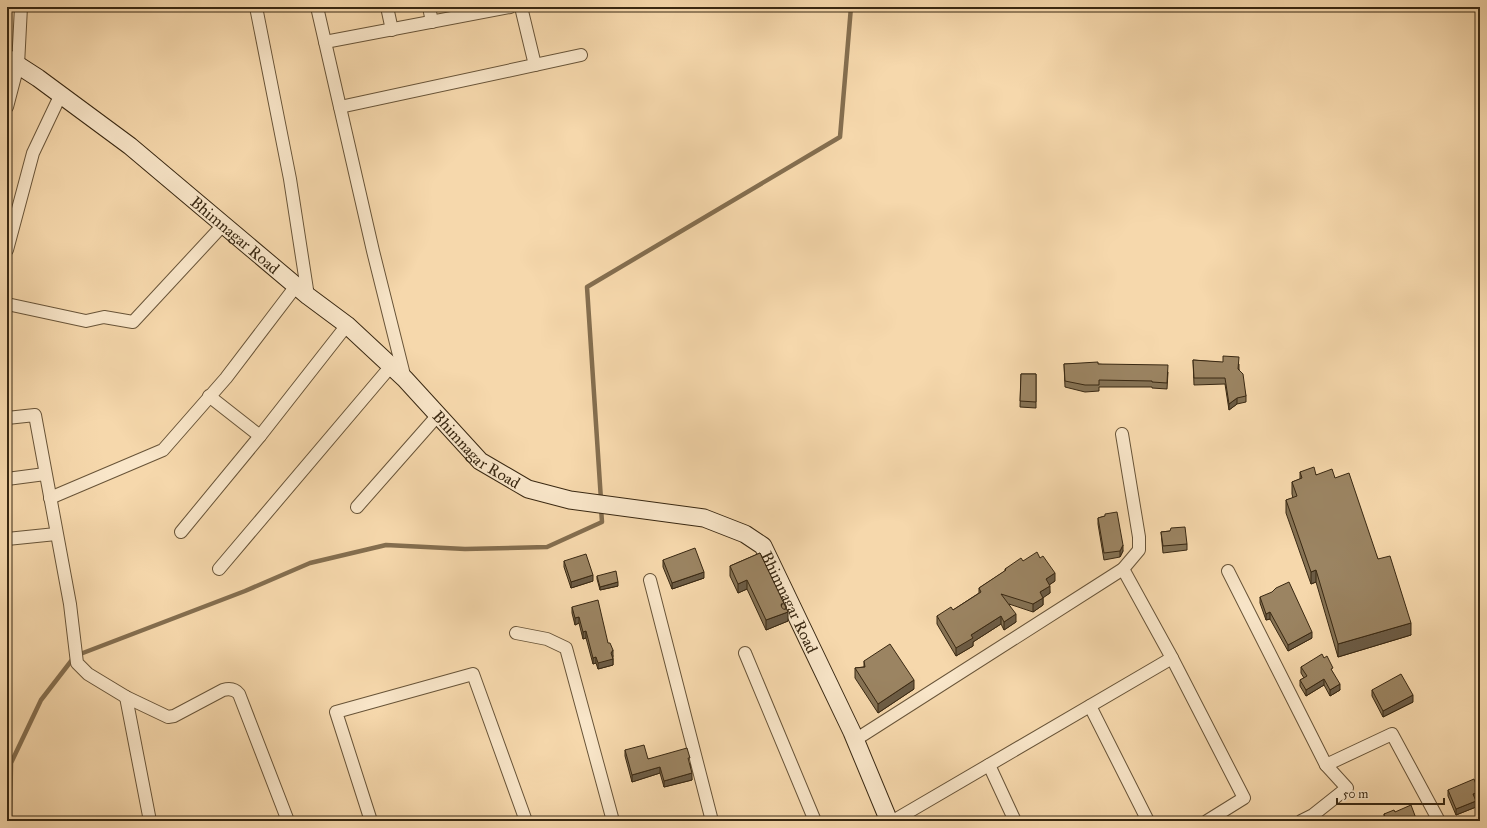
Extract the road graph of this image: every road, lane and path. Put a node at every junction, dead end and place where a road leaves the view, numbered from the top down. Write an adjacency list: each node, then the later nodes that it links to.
1 (21, 7): 12 (street)
2 (256, 7): 19 (street)
3 (317, 7): 10 (street)
4 (387, 7): 9 (street)
5 (429, 7): 8 (street)
6 (510, 7): 8 (street)
7 (521, 7): 13 (street)
8 (432, 22): 9 (street)
9 (392, 30): 10 (street)
10 (325, 42): 16 (street)
11 (581, 55): 13 (street)
12 (12, 62): 14 (street, Bhimnagar Road); 15 (street)
13 (535, 65): 16 (street)
14 (61, 94): 17 (street, Bhimnagar Road); 18 (street)
15 (7, 107)
16 (340, 107): 23 (street)
17 (223, 225): 19 (street, Bhimnagar Road); 20 (street)
18 (7, 250)
19 (302, 291): 21 (street, Bhimnagar Road); 24 (street)
20 (7, 304)
21 (347, 325): 22 (street, Bhimnagar Road); 28 (street)
22 (391, 366): 23 (street, Bhimnagar Road); 36 (street)
23 (405, 379): 25 (street, Bhimnagar Road)
24 (209, 396): 28 (street); 31 (street)
25 (438, 415): 32 (street); 45 (street, Bhimnagar Road)
26 (7, 418): 29 (street)
27 (1122, 434): 37 (street)
28 (260, 436): 33 (street)
29 (45, 474): 30 (street); 31 (street)
30 (7, 479)
31 (50, 498): 34 (street)
32 (357, 507)
33 (181, 532)
34 (56, 534): 35 (street); 43 (street)
35 (7, 539)
36 (219, 569)
37 (1123, 569): 42 (street); 45 (street)
38 (1228, 571): 47 (street)
39 (650, 580): 54 (street)
40 (516, 633): 53 (street)
41 (745, 653): 55 (street)
42 (1172, 658): 44 (street); 60 (street)
43 (126, 697): 49 (street); 50 (street)
44 (1090, 706): 46 (street); 59 (street)
45 (855, 740): 56 (street, Bhimnagar Road)
46 (989, 765): 57 (street); 58 (street)
47 (1326, 766): 48 (street); 62 (street)
48 (1314, 818): 61 (street)
49 (150, 821)
50 (288, 821)
51 (371, 821): 52 (street)
52 (526, 821)
53 (613, 821)
54 (712, 821)
55 (815, 821)
56 (889, 821)
57 (894, 821)
58 (1015, 821)
59 (1148, 821)
60 (1207, 821)
61 (1301, 821)
62 (1439, 821)

